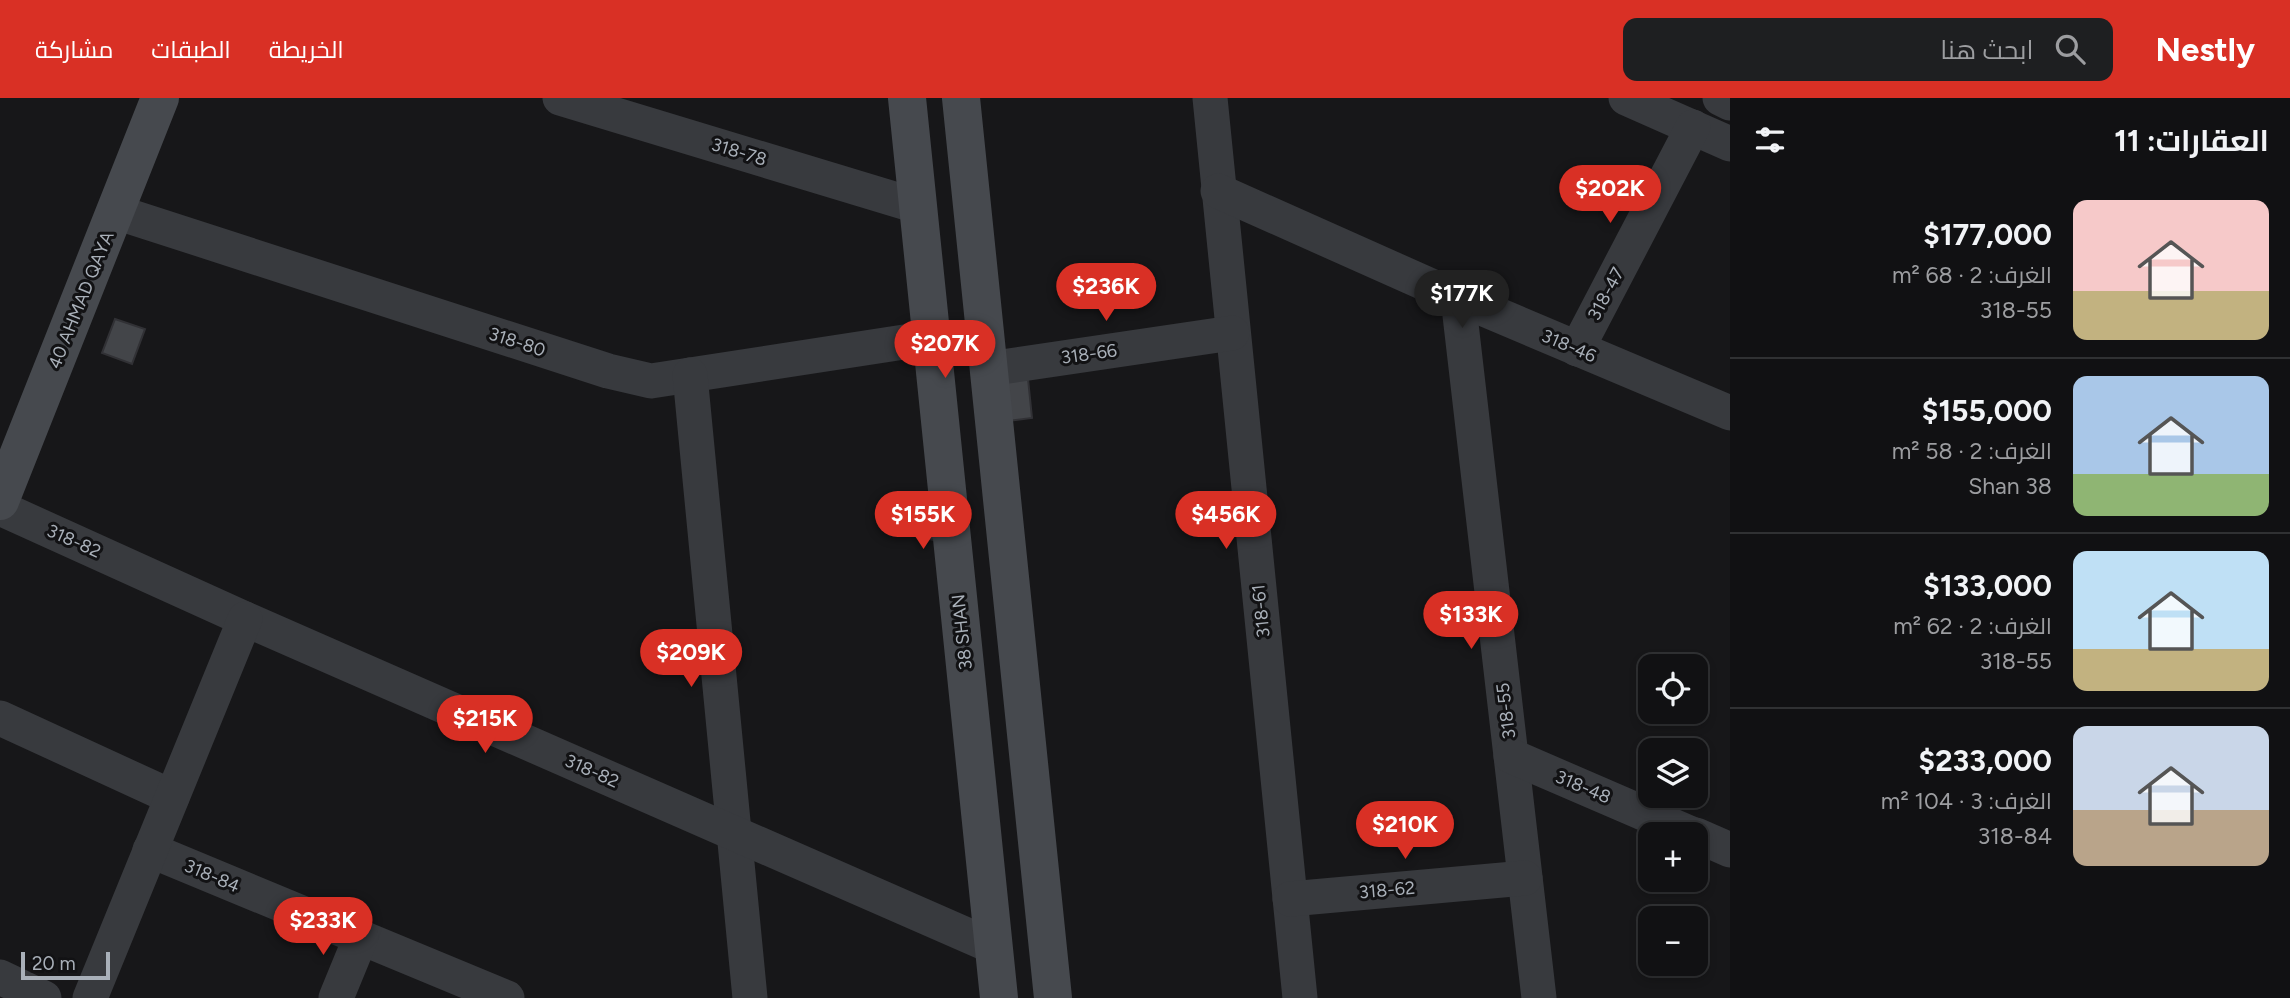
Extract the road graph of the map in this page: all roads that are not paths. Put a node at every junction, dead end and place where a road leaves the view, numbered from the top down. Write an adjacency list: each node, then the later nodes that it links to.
1 (160, 98): 13 (street, 40 AHMAD QAYA)
2 (560, 98): 12 (street, 318-78)
3 (907, 98): 12 (street, 38 SHAN)
4 (961, 98): 18 (street)
5 (1210, 98): 11 (street, 318-61)
6 (1626, 98): 9 (street)
7 (1720, 98): 8 (street)
8 (1730, 103)
9 (1693, 127): 10 (street); 17 (street, 318-47)
10 (1730, 144)
11 (1218, 191): 14 (street, 318-46); 15 (street, 318-61)
12 (917, 206): 16 (street, 38 SHAN)
13 (116, 212): 19 (street, 318-80); 21 (street, 40 AHMAD QAYA)
14 (1458, 298): 17 (street, 318-46); 25 (street, 318-55)
15 (1232, 333): 18 (street, 318-66); 33 (street, 318-61)
16 (930, 338): 18 (street); 19 (street, 318-80); 35 (street, 38 SHAN)
17 (1577, 349): 20 (street, 318-46)
18 (988, 369): 43 (street)
19 (690, 375): 28 (street)
20 (1730, 413)
21 (0, 500)
22 (0, 508): 23 (street, 318-82)
23 (245, 619): 26 (street); 28 (street, 318-82)
24 (0, 718): 26 (street)
25 (1511, 756): 27 (street, 318-48); 32 (street, 318-55)
26 (172, 797): 30 (street)
27 (1665, 822)
28 (732, 833): 35 (street, 318-82); 41 (street)
29 (1708, 841): 31 (street, 318-48)
30 (150, 850): 34 (street, 318-84); 38 (street)
31 (1730, 850)
32 (1525, 878): 33 (street, 318-62); 45 (street, 318-55)
33 (1290, 899): 44 (street, 318-61)
34 (361, 937): 39 (street); 40 (street, 318-84)
35 (994, 947): 42 (street, 38 SHAN)
36 (0, 977): 37 (street)
37 (44, 998)
38 (90, 998)
39 (336, 998)
40 (507, 998)
41 (750, 998)
42 (999, 998)
43 (1053, 998)
44 (1300, 998)
45 (1539, 998)

